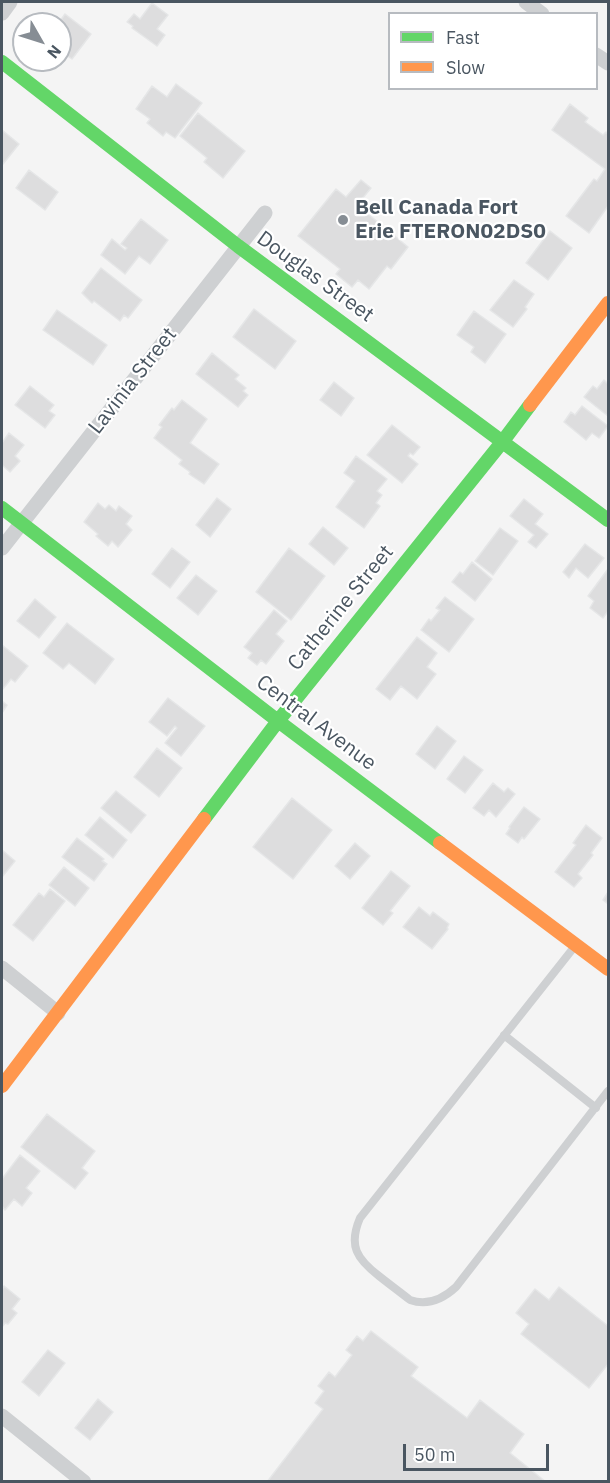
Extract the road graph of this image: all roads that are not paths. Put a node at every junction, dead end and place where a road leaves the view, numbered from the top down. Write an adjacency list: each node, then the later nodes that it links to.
1 (10, 2): 3 (street)
2 (525, 2): 4 (street)
3 (2, 12)
4 (539, 12)
5 (2, 62): 7 (street, Douglas Street)
6 (265, 213): 7 (street, Lavinia Street)
7 (238, 246): 9 (street, Douglas Street); 12 (street, Lavinia Street)
8 (609, 303): 9 (street, Catherine Street)
9 (502, 441): 11 (street, Douglas Street); 14 (street, Catherine Street)
10 (2, 508): 12 (street, Central Avenue)
11 (609, 520)
12 (21, 523): 13 (street, Lavinia Street); 14 (street, Central Avenue)
13 (2, 548)
14 (278, 721): 15 (street, Central Avenue); 18 (street, Catherine Street)
15 (576, 945): 17 (street, Central Avenue); 19 (lane)
16 (2, 968): 18 (street)
17 (609, 969)
18 (57, 1013): 20 (street, Catherine Street)
19 (504, 1035): 22 (lane); 22 (lane)
20 (2, 1086)
21 (609, 1091): 22 (lane)
22 (596, 1108)
23 (2, 1416): 24 (street)
24 (84, 1482)

